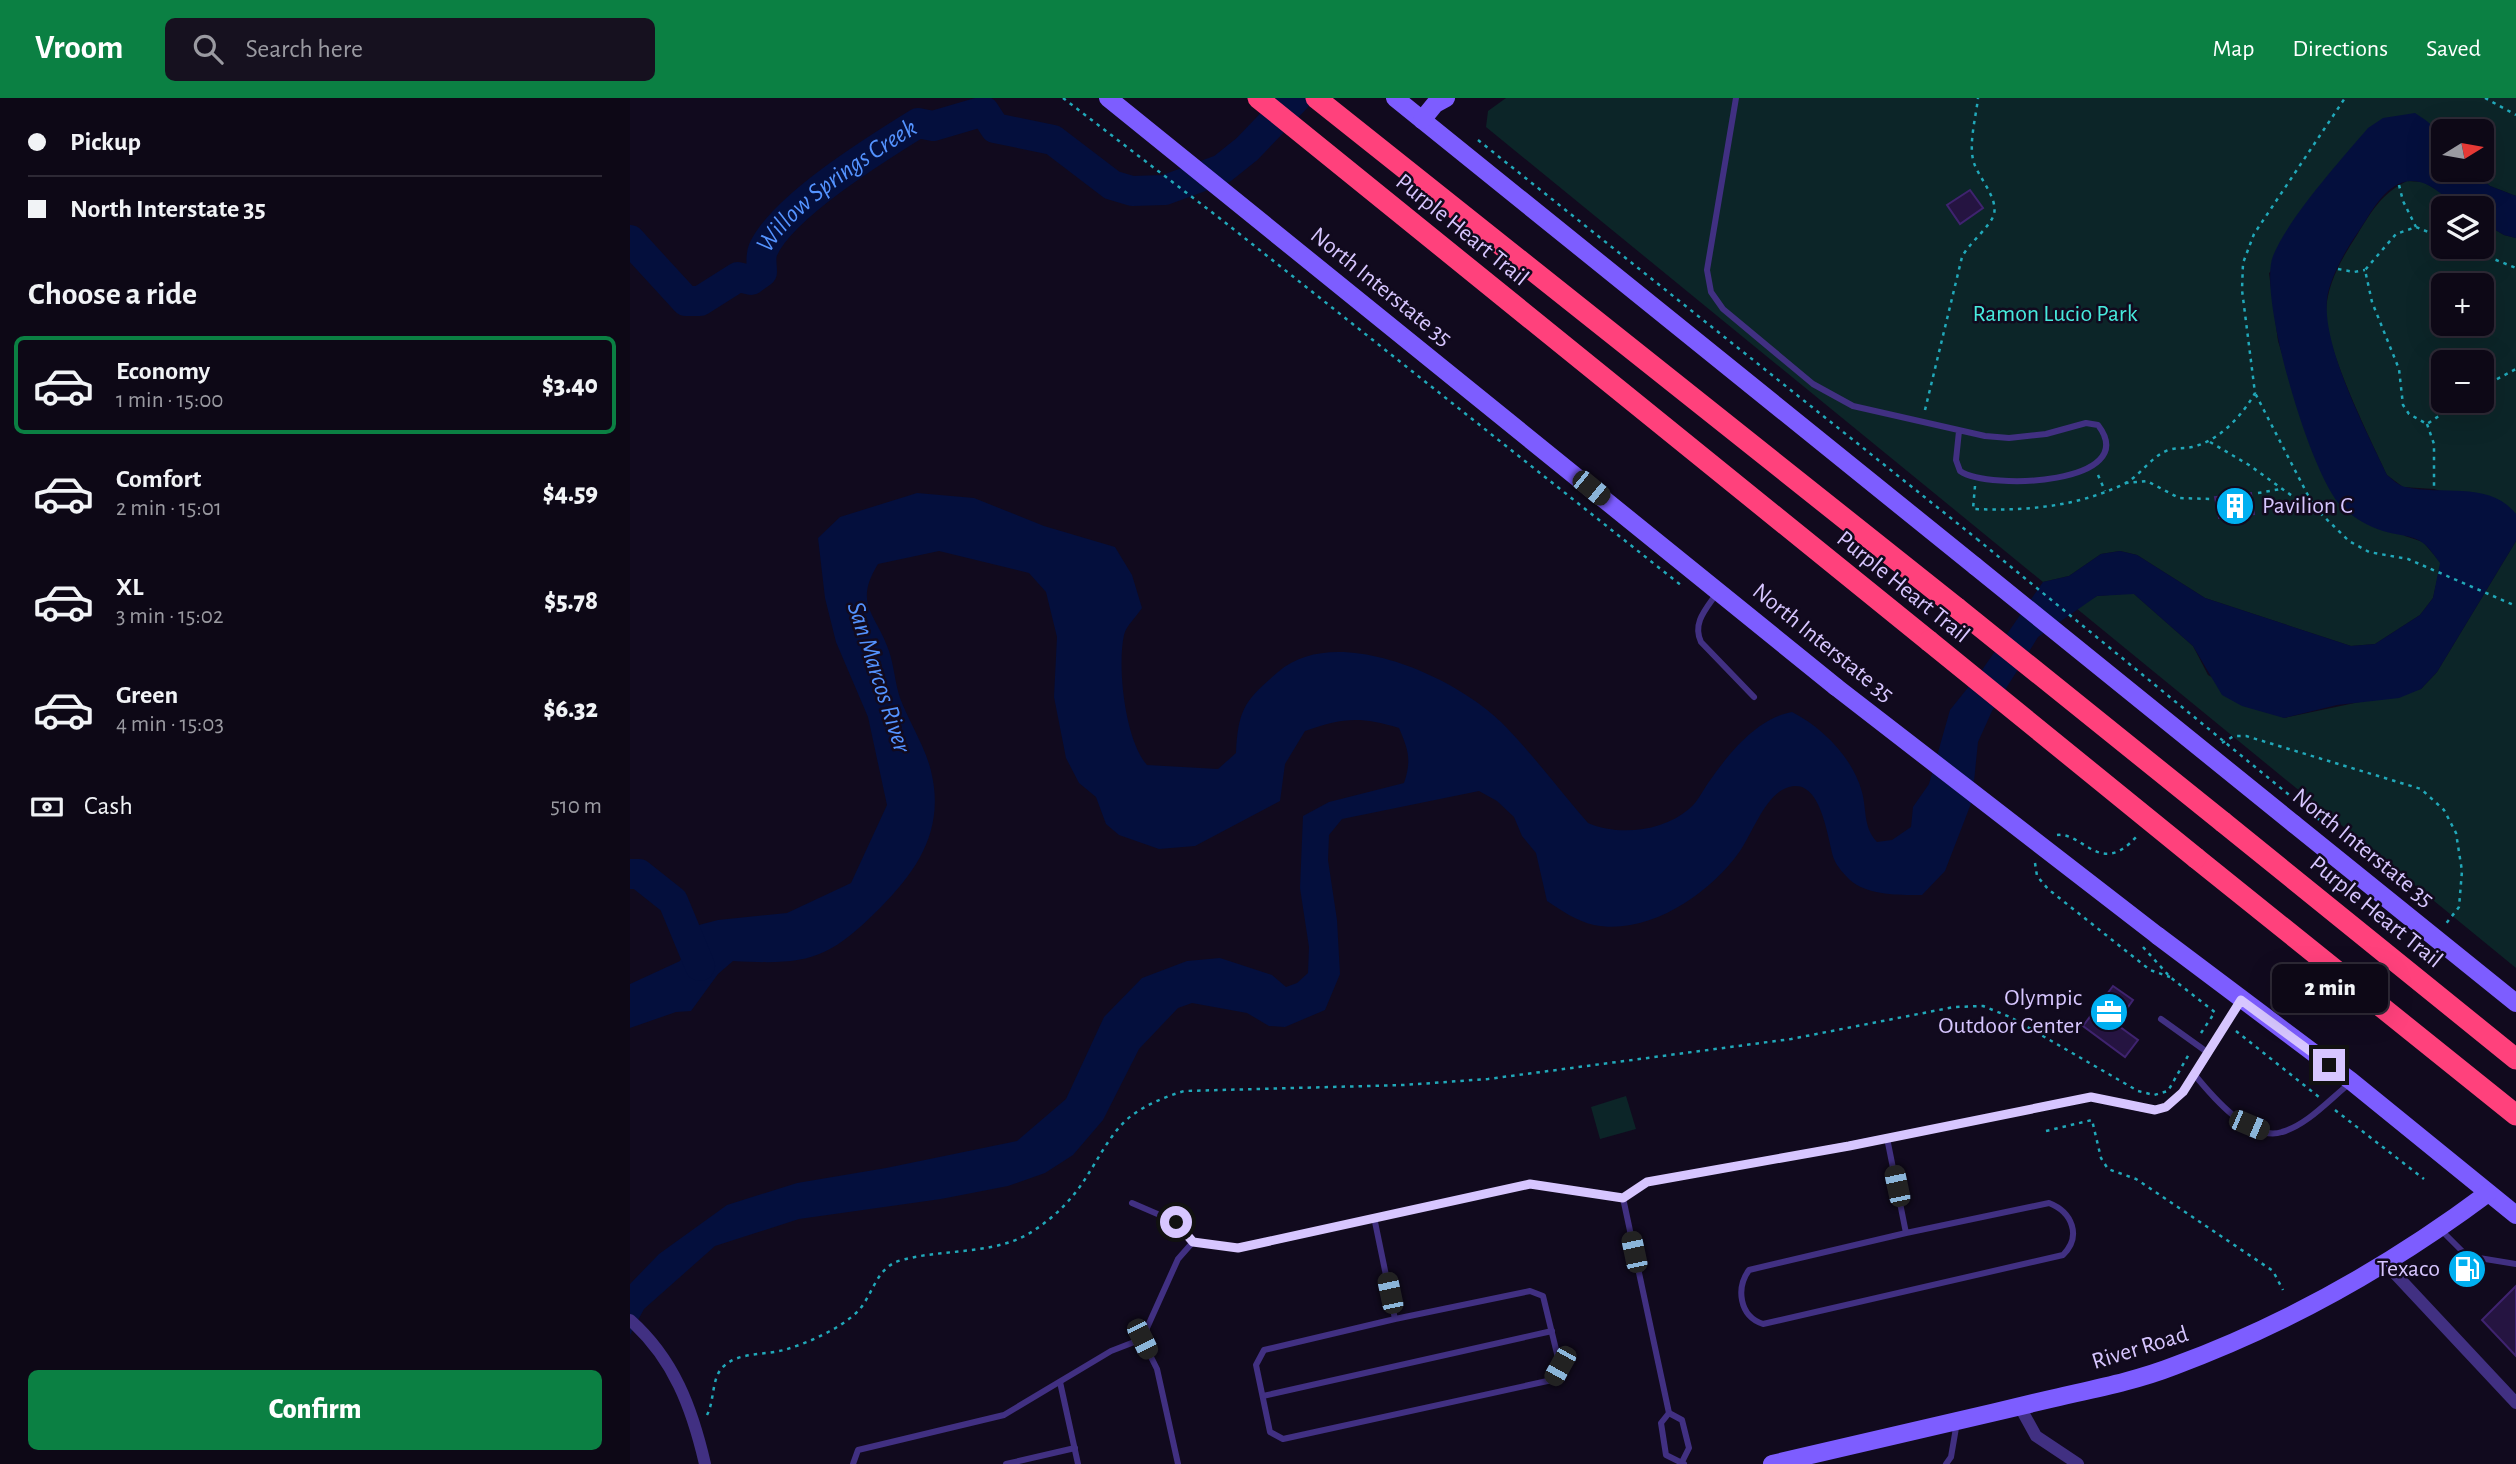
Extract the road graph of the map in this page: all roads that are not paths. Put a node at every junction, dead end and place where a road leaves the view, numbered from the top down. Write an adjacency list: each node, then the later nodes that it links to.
1 (1108, 98): 9 (main road, North Interstate 35)
2 (1258, 98): 18 (highway, Purple Heart Trail, bridge)
3 (1316, 98): 15 (highway, Purple Heart Trail, bridge)
4 (1395, 98): 7 (main road, North Interstate 35)
5 (1446, 98): 7 (main road)
6 (1736, 98): 8 (lane)
7 (1422, 120): 12 (main road, North Interstate 35, bridge)
8 (1959, 431): 8 (lane)
9 (1718, 591): 10 (lane); 11 (main road, North Interstate 35, bridge)
10 (1754, 697)
11 (2241, 1000): 14 (lane); 17 (main road, North Interstate 35)
12 (2516, 1003)
13 (2161, 1019): 14 (lane)
14 (2207, 1052): 16 (lane)
15 (2516, 1059)
16 (2194, 1074): 17 (lane); 19 (lane)
17 (2351, 1081): 20 (main road, North Interstate 35)
18 (2516, 1115)
19 (1887, 1139): 21 (lane); 26 (lane)
20 (2488, 1193): 23 (main road, North Interstate 35); 25 (main road, River Road)
21 (1623, 1198): 24 (lane); 38 (lane)
22 (1132, 1203): 27 (lane)
23 (2516, 1214)
24 (1374, 1217): 27 (lane); 30 (lane)
25 (2440, 1229): 28 (main road, River Road); 29 (lane)
26 (1906, 1233): 26 (lane)
27 (1193, 1242): 33 (lane)
28 (2385, 1263): 36 (street); 37 (main road, River Road)
29 (2516, 1264)
30 (1395, 1319): 32 (lane); 35 (lane)
31 (635, 1324): 42 (street)
32 (1552, 1331): 35 (lane); 35 (lane)
33 (1142, 1339): 34 (lane); 46 (lane)
34 (1060, 1382): 40 (lane); 43 (lane)
35 (1263, 1396)
36 (2516, 1404)
37 (2020, 1407): 39 (main road, River Road); 49 (street)
38 (1669, 1413): 41 (lane); 41 (lane)
39 (1957, 1421): 47 (main road, River Road); 48 (lane)
40 (1075, 1448): 44 (lane); 45 (lane)
41 (1683, 1463)
42 (705, 1464)
43 (853, 1464)
44 (1006, 1464)
45 (1078, 1464)
46 (1178, 1464)
47 (1772, 1464)
48 (1946, 1464)
49 (2078, 1464)

